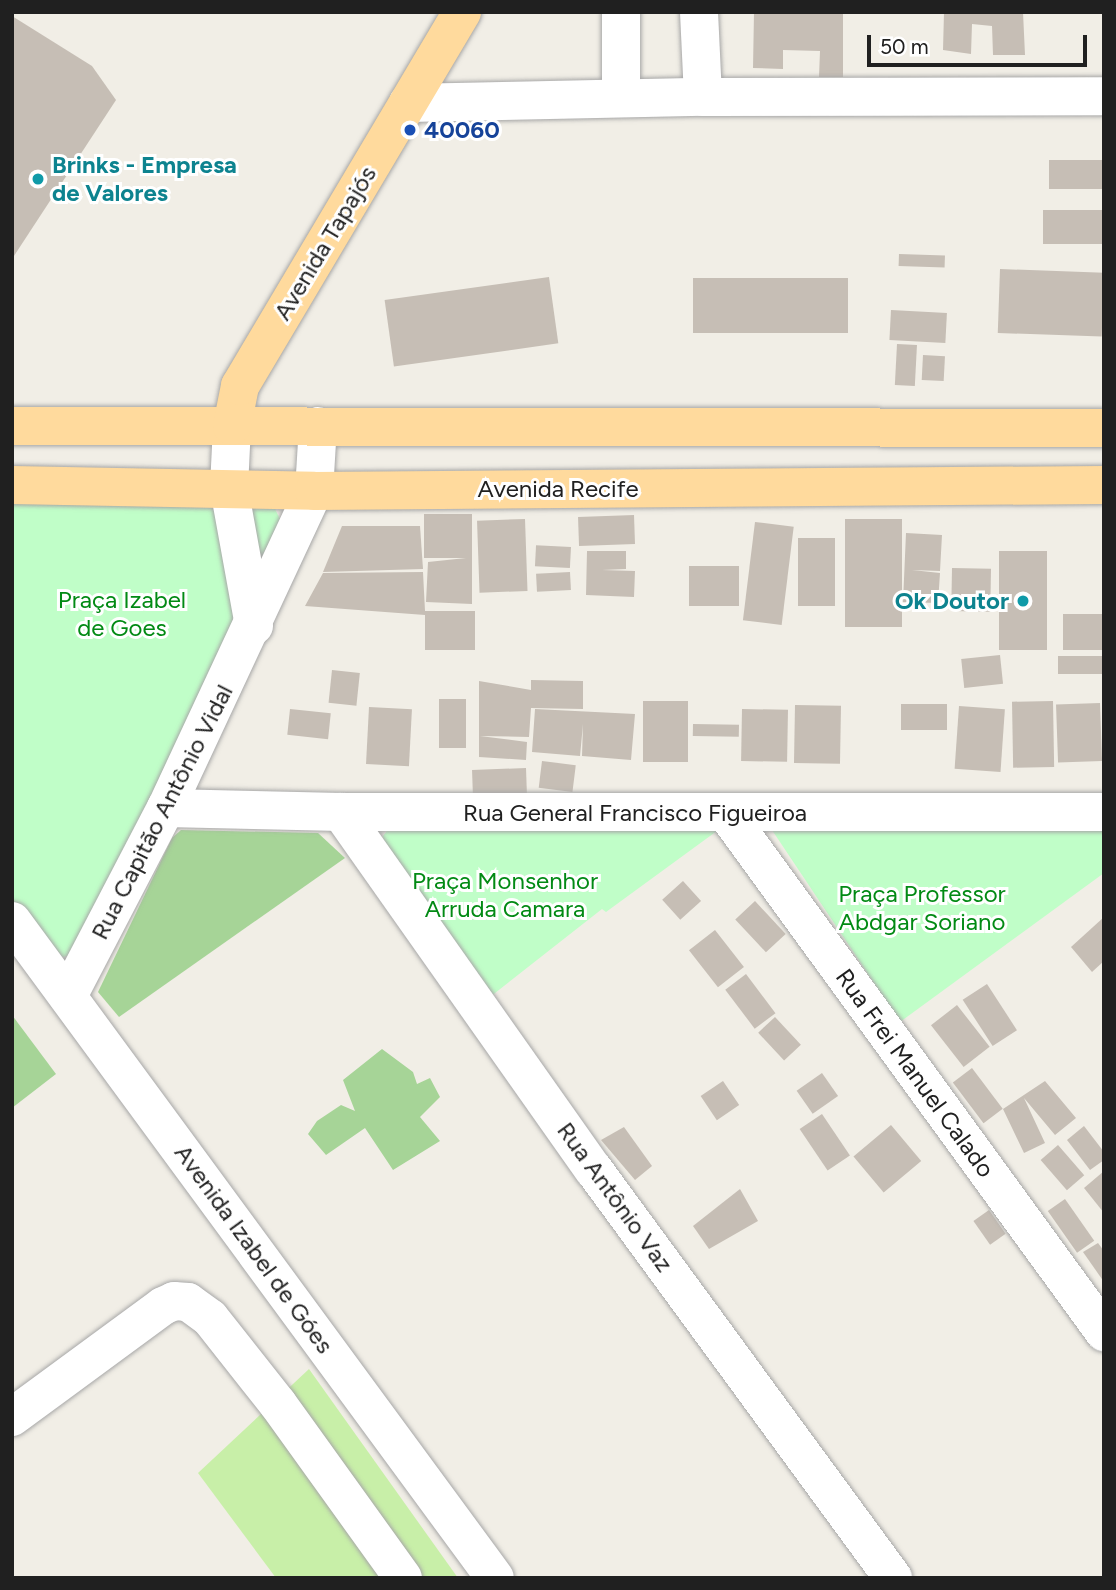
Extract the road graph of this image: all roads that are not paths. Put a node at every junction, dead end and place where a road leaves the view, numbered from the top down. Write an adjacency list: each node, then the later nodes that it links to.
1 (621, 12): 6 (street)
2 (699, 12): 5 (street)
3 (455, 16): 7 (main road, Avenida Tapajós)
4 (1104, 96): 5 (street)
5 (703, 97): 6 (street)
6 (621, 98): 7 (street)
7 (408, 103): 9 (main road, Avenida Tapajós)
8 (12, 426): 9 (main road)
9 (232, 426): 10 (main road); 14 (street, Avenida Tapajós)
10 (318, 426): 11 (main road); 15 (street, Rua Capitão Antônio Vidal)
11 (1104, 428)
12 (12, 485): 14 (main road, Avenida Recife)
13 (1104, 485): 15 (main road, Avenida Recife)
14 (229, 488): 15 (main road, Avenida Recife); 16 (street)
15 (314, 491): 16 (street, Rua Capitão Antônio Vidal)
16 (254, 626): 17 (street, Rua Capitão Antônio Vidal)
17 (166, 808): 18 (street, Rua General Francisco Figueiroa); 22 (street, Rua Capitão Antônio Vidal)
18 (341, 812): 20 (street, Rua General Francisco Figueiroa); 27 (street, Rua Antônio Vaz)
19 (1104, 813): 20 (street, Rua General Francisco Figueiroa)
20 (727, 814): 23 (street, Rua Frei Manuel Calado)
21 (12, 921): 22 (street, Avenida Izabel de Góes)
22 (68, 996): 26 (street, Avenida Izabel de Góes)
23 (1104, 1332)
24 (12, 1417): 25 (street)
25 (403, 1578)
26 (495, 1578)
27 (893, 1578)

